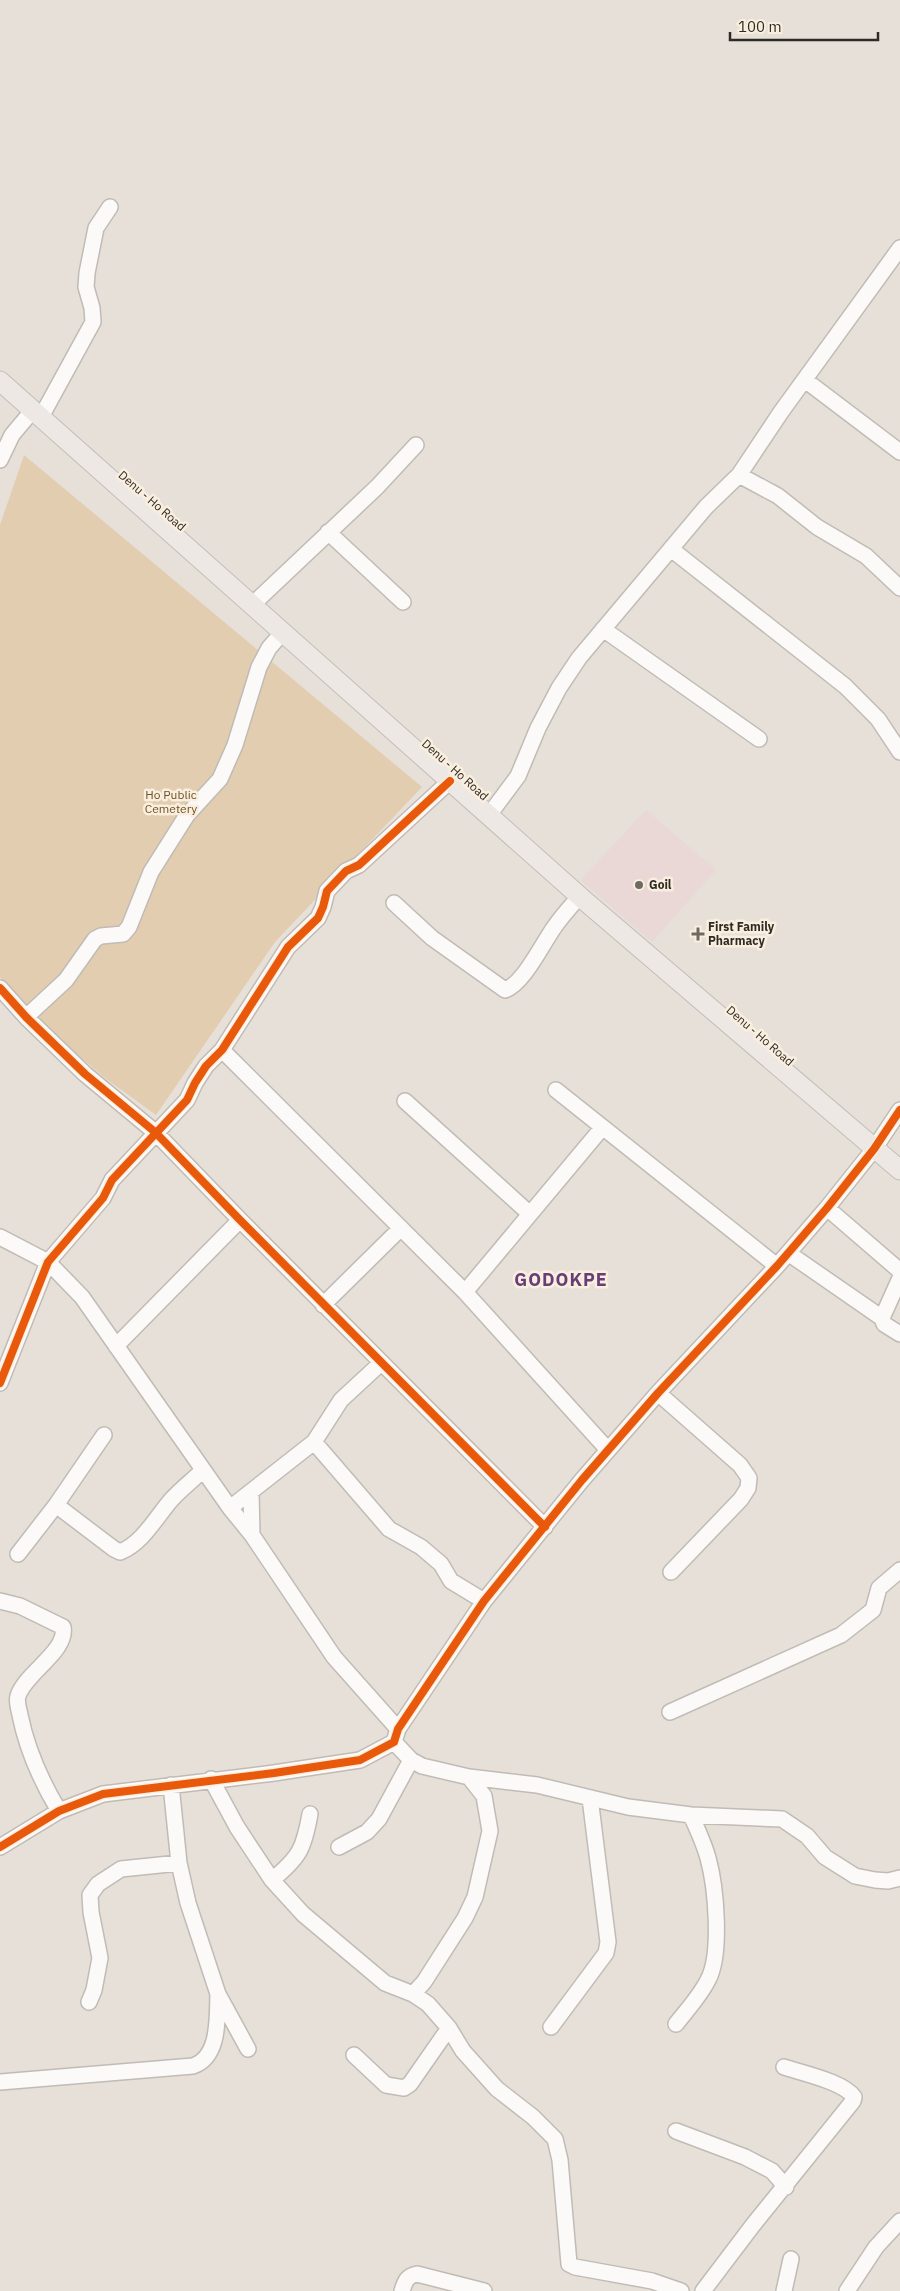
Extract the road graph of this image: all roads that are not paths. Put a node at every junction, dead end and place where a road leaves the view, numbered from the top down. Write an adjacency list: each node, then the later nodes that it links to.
1 (110, 207): 5 (street)
2 (900, 248): 4 (street)
3 (0, 380): 5 (main road, Denu - Ho Road)
4 (805, 380): 7 (street); 9 (street)
5 (37, 414): 8 (street); 14 (main road, Denu - Ho Road)
6 (416, 445): 10 (street)
7 (900, 452)
8 (0, 460)
9 (739, 475): 11 (street); 12 (street)
10 (328, 532): 13 (street); 14 (street)
11 (672, 549): 15 (street); 18 (street)
12 (900, 588)
13 (403, 602)
14 (252, 605): 16 (main road, Denu - Ho Road)
15 (603, 629): 17 (street); 20 (street)
16 (283, 632): 19 (main road, Denu - Ho Road); 24 (street)
17 (759, 739)
18 (900, 752)
19 (450, 781): 20 (main road, Denu - Ho Road); 25 (street)
20 (488, 816): 21 (main road, Denu - Ho Road)
21 (580, 896): 22 (street); 31 (main road, Denu - Ho Road)
22 (394, 903)
23 (0, 988): 24 (street)
24 (26, 1018): 30 (street)
25 (222, 1050): 30 (street); 36 (street)
26 (556, 1090): 29 (street)
27 (405, 1101): 34 (street)
28 (900, 1110): 31 (street)
29 (602, 1128): 34 (street); 40 (street)
30 (156, 1132): 35 (street); 39 (street)
31 (874, 1149): 32 (main road, Denu - Ho Road); 33 (street)
32 (900, 1170)
33 (827, 1208): 38 (street); 41 (street)
34 (530, 1214): 43 (street)
35 (240, 1220): 44 (street); 47 (street)
36 (401, 1228): 43 (street); 44 (street)
37 (0, 1237): 39 (street)
38 (788, 1253): 40 (street); 45 (street)
39 (48, 1262): 47 (street); 49 (street)
40 (777, 1266): 50 (street)
41 (900, 1271)
42 (900, 1278): 45 (street)
43 (465, 1292): 53 (street)
44 (323, 1305): 48 (street)
45 (882, 1318): 46 (street)
46 (900, 1334)
47 (116, 1346): 54 (street)
48 (381, 1362): 52 (street); 58 (street)
49 (0, 1383)
50 (658, 1393): 53 (street); 62 (street)
51 (104, 1435): 56 (street)
52 (314, 1442): 55 (street); 64 (street)
53 (608, 1450): 58 (street)
54 (203, 1470): 56 (street); 57 (street)
55 (251, 1492): 57 (street); 59 (street)
56 (56, 1505): 60 (street)
57 (230, 1508): 59 (street)
58 (544, 1527): 64 (street)
59 (252, 1535): 66 (street)
60 (18, 1554)
61 (900, 1570): 65 (street)
62 (671, 1572)
63 (0, 1601): 72 (street)
64 (484, 1601): 66 (street)
65 (670, 1712)
66 (396, 1736): 67 (street); 69 (street)
67 (411, 1760): 68 (street); 76 (street)
68 (469, 1777): 71 (street); 81 (street)
69 (211, 1779): 70 (street); 79 (street)
70 (171, 1785): 72 (street); 77 (street)
71 (590, 1798): 74 (street); 84 (street)
72 (59, 1812): 75 (street)
73 (310, 1814): 79 (street)
74 (691, 1815): 78 (street); 83 (street)
75 (0, 1847)
76 (339, 1847)
77 (179, 1863): 80 (street); 82 (street)
78 (900, 1878)
79 (272, 1880): 81 (street)
80 (218, 1994): 86 (street); 89 (street)
81 (413, 1994): 85 (street)
82 (89, 2002)
83 (676, 2024)
84 (551, 2027)
85 (449, 2028): 87 (street); 96 (street)
86 (248, 2049)
87 (354, 2055)
88 (784, 2067): 91 (street)
89 (0, 2082)
90 (676, 2131): 91 (street)
91 (786, 2187): 97 (street)
92 (900, 2221): 99 (street)
93 (790, 2260): 98 (street)
94 (402, 2291): 95 (street)
95 (484, 2291)
96 (681, 2291)
97 (703, 2291)
98 (784, 2291)
99 (847, 2291)

